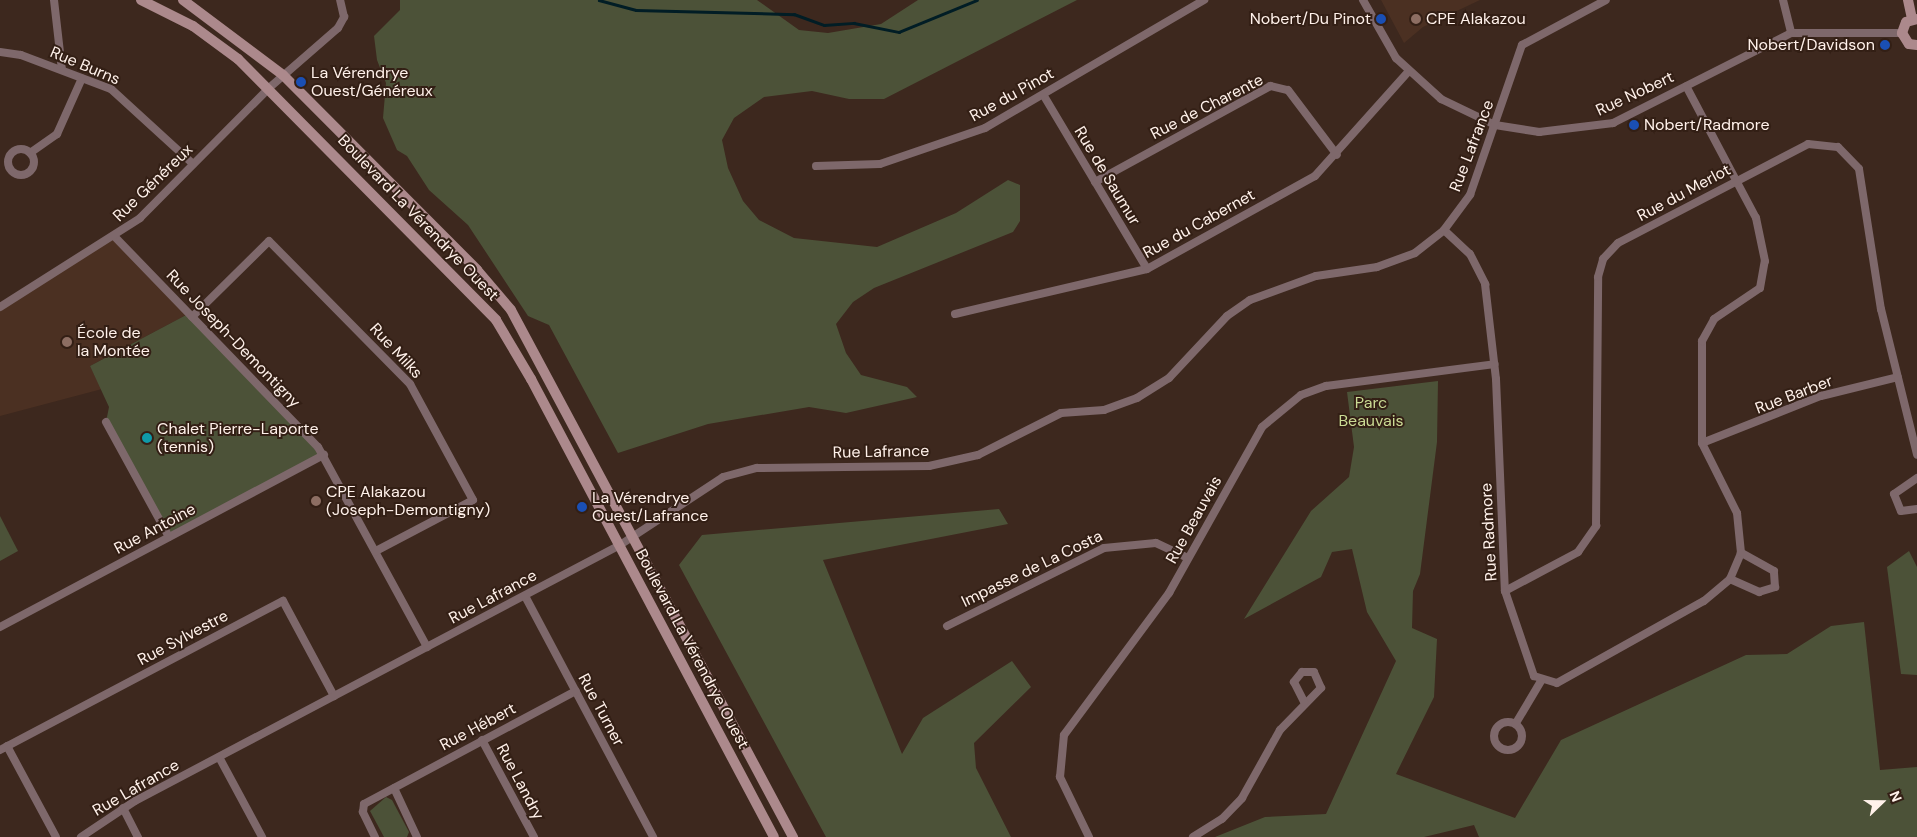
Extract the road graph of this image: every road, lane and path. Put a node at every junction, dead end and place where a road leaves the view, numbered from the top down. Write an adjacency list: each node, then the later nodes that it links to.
1 (54, 0): 15 (street)
2 (141, 0): 20 (main road, Boulevard La Vérendrye Ouest)
3 (183, 0): 17 (main road, Boulevard La Vérendrye Ouest)
4 (340, 0): 17 (street, Rue Généreux)
5 (1204, 0): 21 (street, Rue du Pinot)
6 (1363, 0): 16 (street, Rue Nobert)
7 (1606, 0): 22 (street, Rue Lafrance)
8 (1783, 0): 11 (street)
9 (1908, 0): 10 (main road)
10 (1914, 19): 12 (main road)
11 (1791, 33): 12 (street, Rue Nobert); 19 (street, Rue Nobert)
12 (1902, 33): 13 (main road)
13 (1917, 47)
14 (0, 52): 15 (street, Rue Burns)
15 (62, 70): 18 (street, Rue Burns)
16 (1408, 72): 22 (street, Rue Nobert); 24 (street, Rue du Cabernet)
17 (283, 75): 20 (street, Rue Généreux); 43 (main road, Boulevard La Vérendrye Ouest)
18 (82, 78): 23 (street); 25 (street, Rue Burns)
19 (1686, 86): 22 (street, Rue Nobert); 27 (street)
20 (269, 88): 25 (street, Rue Généreux); 45 (main road, Boulevard La Vérendrye Ouest)
21 (1044, 96): 26 (street, Rue du Pinot); 28 (street, Rue de Saumur)
22 (1495, 125): 29 (street, Rue Lafrance)
23 (30, 153)
24 (1337, 155): 28 (street, Rue de Charente); 31 (street, Rue du Cabernet)
25 (193, 164): 30 (street, Rue Généreux)
26 (816, 166)
27 (1737, 180): 36 (street, Rue du Merlot); 38 (street); 50 (street, Rue du Merlot)
28 (1095, 182): 31 (street, Rue de Saumur)
29 (1444, 230): 35 (street, Rue Radmore); 43 (street, Rue Lafrance)
30 (115, 237): 32 (street, Rue Généreux); 34 (street, Rue Joseph-Demontigny)
31 (1147, 270): 33 (street, Rue du Cabernet)
32 (0, 307)
33 (955, 314)
34 (192, 317): 39 (street, Rue Joseph-Demontigny); 46 (street, Rue Milks)
35 (1495, 364): 48 (street, Rue Beauvais); 50 (street, Rue Radmore)
36 (1898, 377): 38 (street, Rue Barber); 40 (street, Rue du Merlot)
37 (106, 422): 44 (street)
38 (1702, 443): 47 (street)
39 (324, 455): 44 (street, Rue Antoine); 46 (street, Rue Joseph-Demontigny)
40 (1917, 455)
41 (1917, 478): 42 (street)
42 (1917, 508)
43 (634, 536): 45 (street, Rue Lafrance); 74 (main road, Boulevard La Vérendrye Ouest)
44 (169, 537): 53 (street, Rue Antoine)
45 (620, 545): 51 (street, Rue Lafrance); 73 (main road, Boulevard La Vérendrye Ouest)
46 (376, 551): 54 (street, Rue Joseph-Demontigny)
47 (1741, 553): 49 (street); 49 (street)
48 (1188, 558): 52 (street, Impasse de La Costa); 75 (street, Rue Beauvais)
49 (1730, 579): 55 (street)
50 (1506, 591): 55 (street, Rue Radmore)
51 (525, 596): 54 (street, Rue Lafrance); 56 (street, Rue Turner)
52 (947, 626)
53 (0, 627)
54 (427, 647): 57 (street, Rue Lafrance)
55 (1541, 681): 59 (street)
56 (576, 691): 60 (street, Rue Hébert); 72 (street, Rue Turner)
57 (334, 696): 61 (street, Rue Sylvestre); 62 (street, Rue Lafrance)
58 (1304, 702): 76 (street)
59 (1516, 723)
60 (482, 740): 63 (street, Rue Hébert); 71 (street, Rue Landry)
61 (4, 748): 65 (street)
62 (219, 757): 64 (street, Rue Lafrance); 68 (street)
63 (394, 788): 69 (street, Rue Hébert); 70 (street)
64 (123, 808): 66 (street, Rue Lafrance); 67 (street)
65 (56, 837)
66 (81, 837)
67 (138, 837)
68 (262, 837)
69 (375, 837)
70 (417, 837)
71 (534, 837)
72 (653, 837)
73 (774, 837)
74 (793, 837)
75 (1089, 837)
76 (1193, 837)

